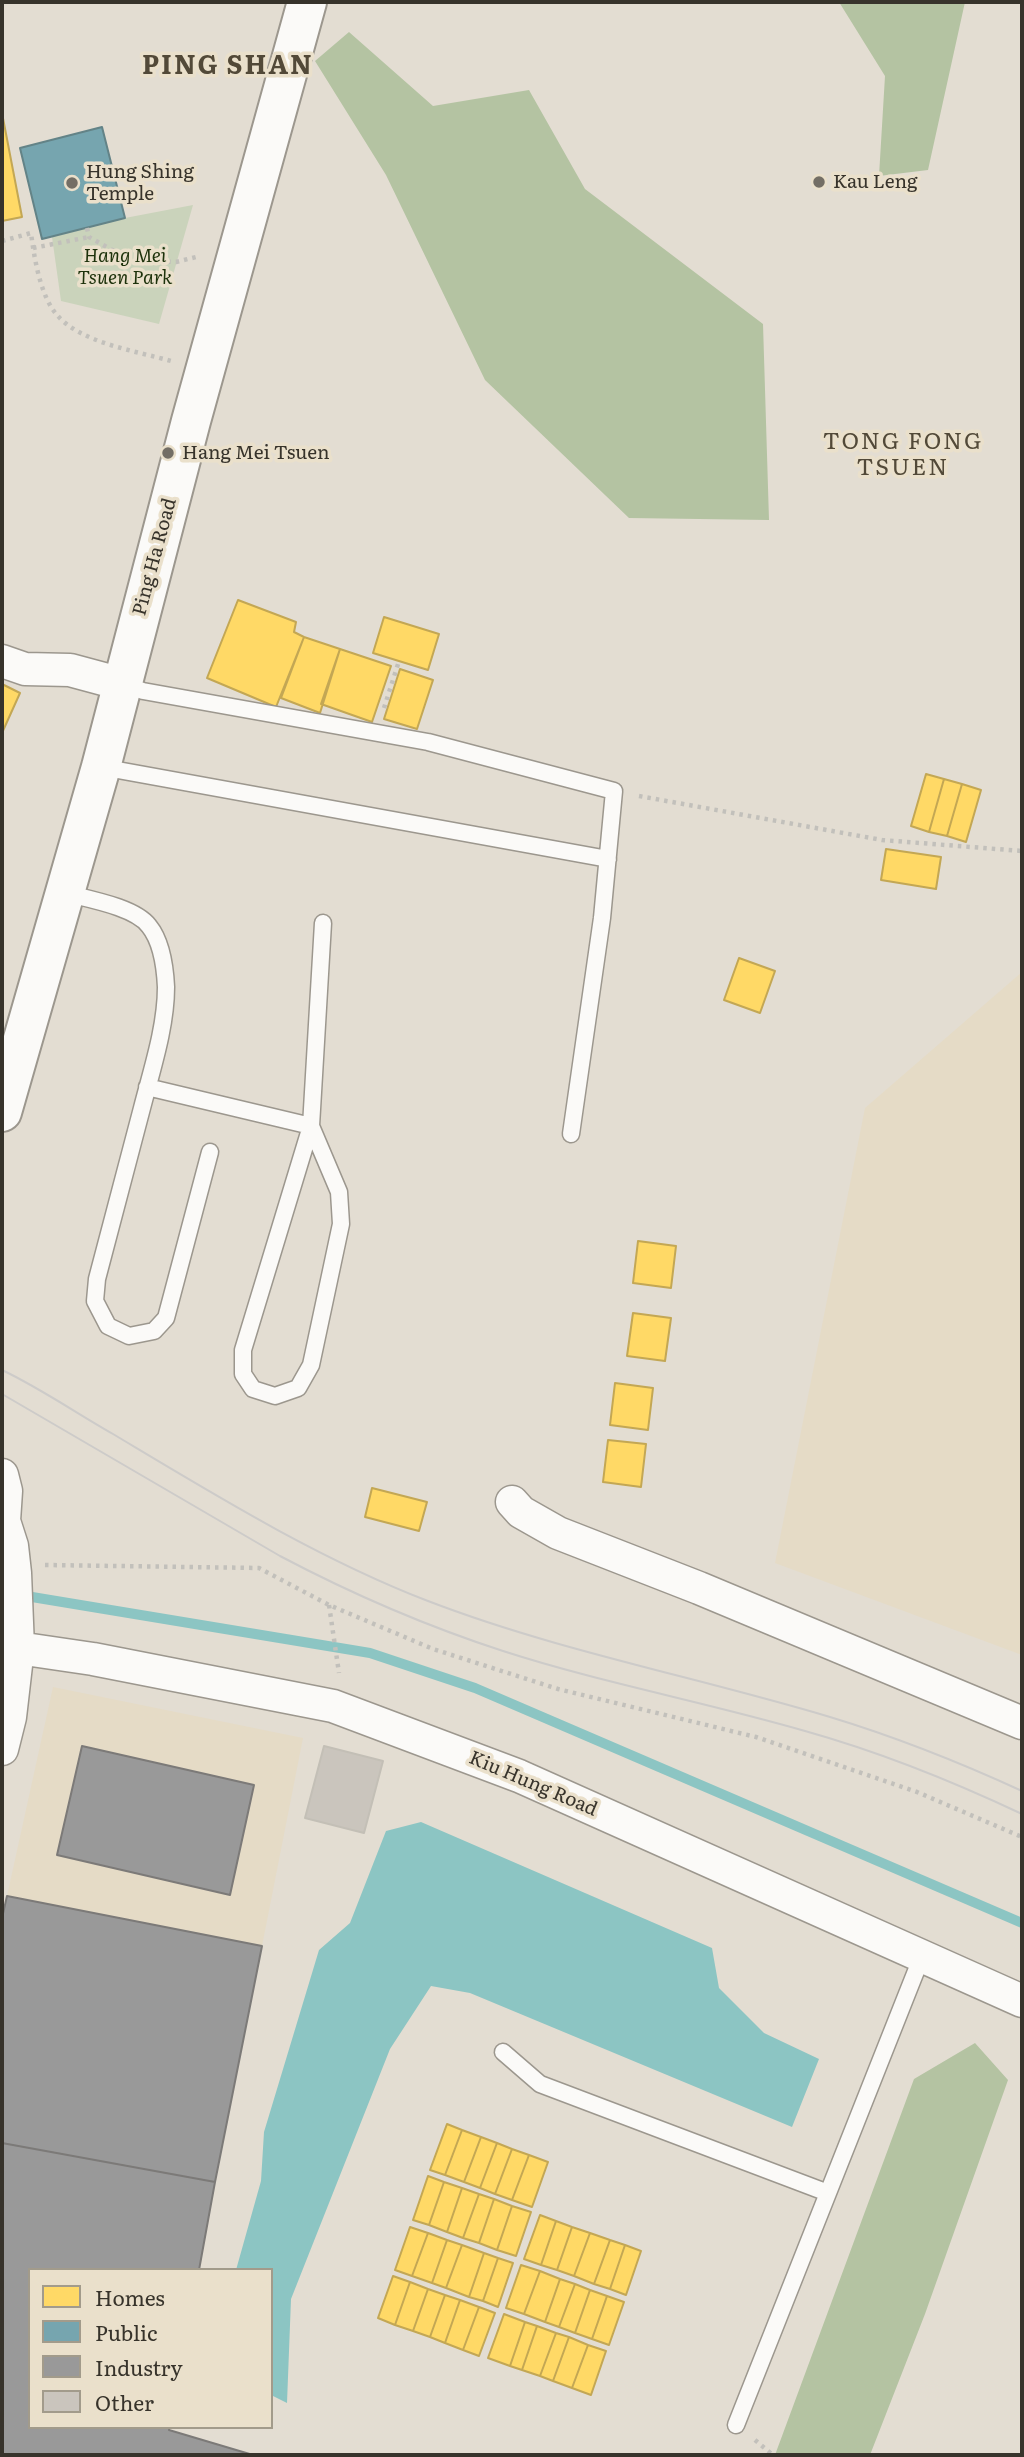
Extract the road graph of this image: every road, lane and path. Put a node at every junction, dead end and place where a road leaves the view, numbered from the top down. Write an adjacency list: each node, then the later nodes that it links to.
1 (307, 2): 10 (street, Ping Ha Road)
2 (87, 228): 3 (path)
3 (89, 237): 5 (path); 6 (path)
4 (2, 241): 5 (path)
5 (33, 248): 7 (path)
6 (210, 253)
7 (179, 363)
8 (399, 661): 11 (path)
9 (2, 662): 10 (street)
10 (122, 684): 11 (lane); 12 (street, Ping Ha Road)
11 (376, 733): 13 (lane)
12 (101, 767): 15 (lane); 16 (street, Ping Ha Road)
13 (614, 791): 14 (path); 15 (lane)
14 (1022, 851)
15 (608, 859): 21 (lane)
16 (65, 893): 18 (lane); 19 (street, Ping Ha Road)
17 (323, 923): 20 (lane)
18 (147, 1087): 20 (lane); 22 (lane)
19 (2, 1112)
20 (311, 1126): 20 (lane)
21 (571, 1135)
22 (210, 1152)
23 (2, 1475): 25 (street)
24 (512, 1502): 30 (street)
25 (3, 1519): 26 (street)
26 (28, 1569): 27 (path); 28 (street)
27 (329, 1605): 29 (path); 32 (path)
28 (17, 1640): 31 (street); 33 (street, Kiu Hung Road)
29 (340, 1685)
30 (1022, 1723)
31 (2, 1749)
32 (1022, 1837)
33 (922, 1956): 34 (street, Kiu Hung Road); 36 (lane)
34 (1022, 2001)
35 (503, 2052): 36 (lane)
36 (828, 2193): 37 (lane)
37 (736, 2425)

